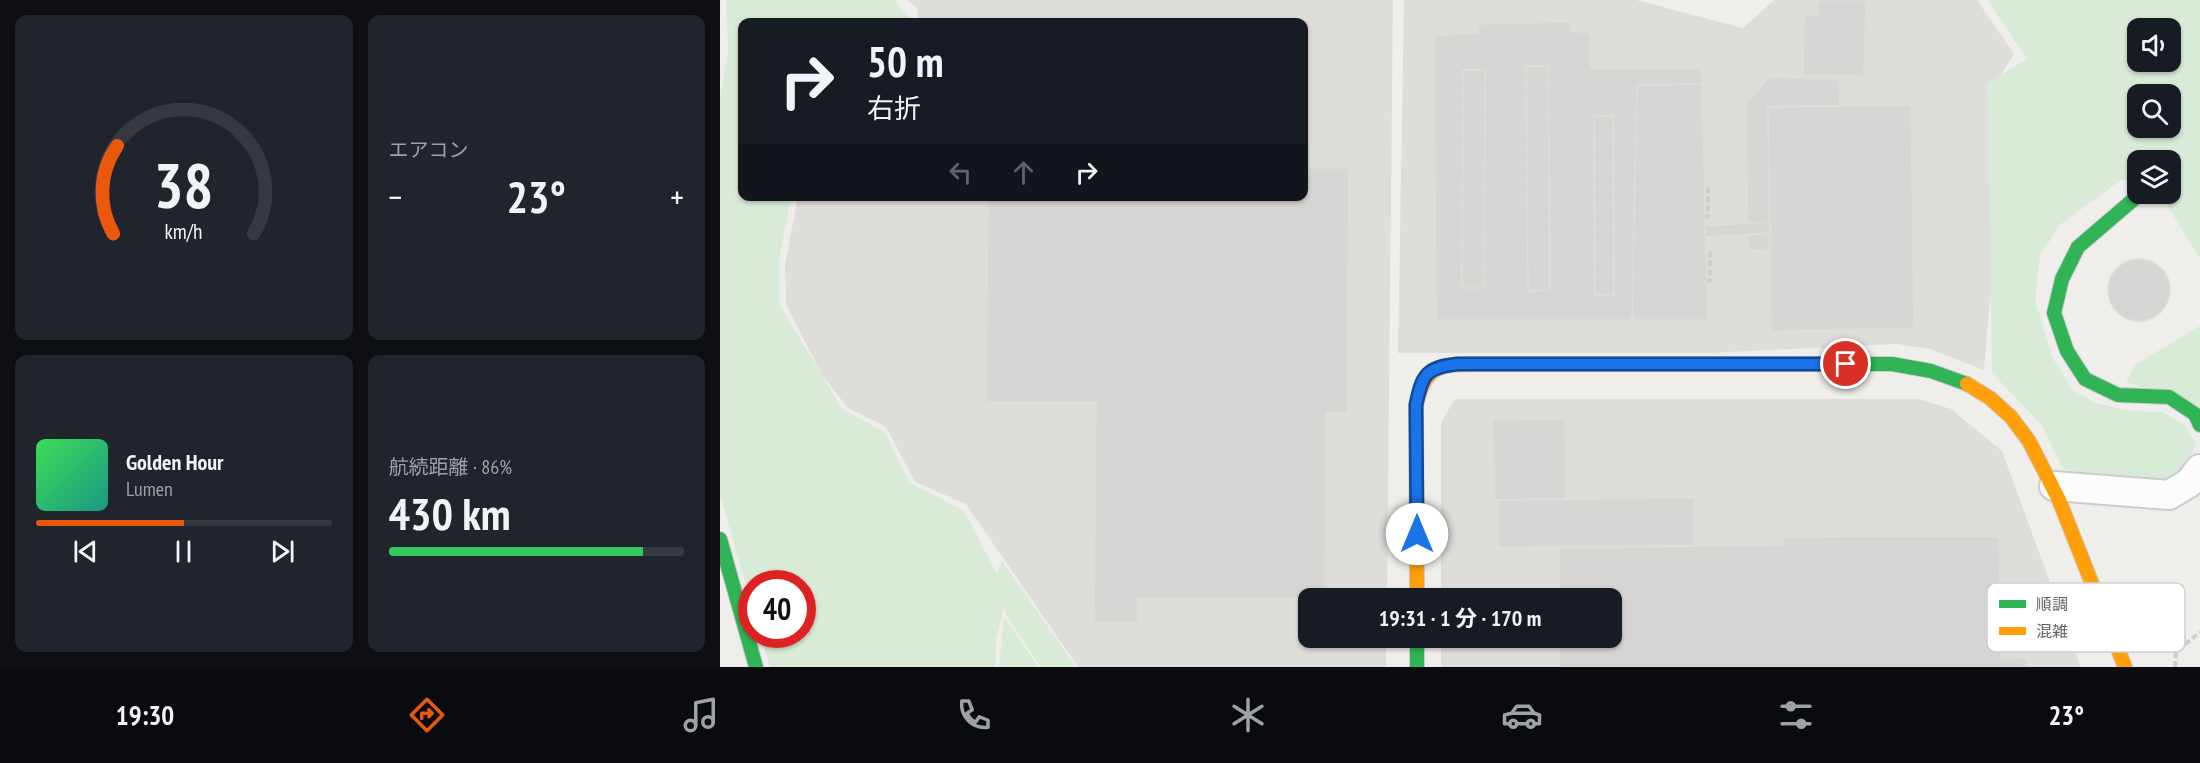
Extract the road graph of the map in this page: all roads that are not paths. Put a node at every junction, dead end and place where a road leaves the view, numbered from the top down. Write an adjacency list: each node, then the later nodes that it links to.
1 (2128, 204): 2 (street)
2 (2200, 424)
3 (2196, 483): 4 (street)
4 (2054, 486): 6 (street); 7 (street)
5 (720, 539): 10 (street)
6 (2092, 583)
7 (1417, 588)
8 (1417, 648): 11 (street)
9 (2119, 652): 12 (street)
10 (756, 667)
11 (1417, 667)
12 (2125, 667)

